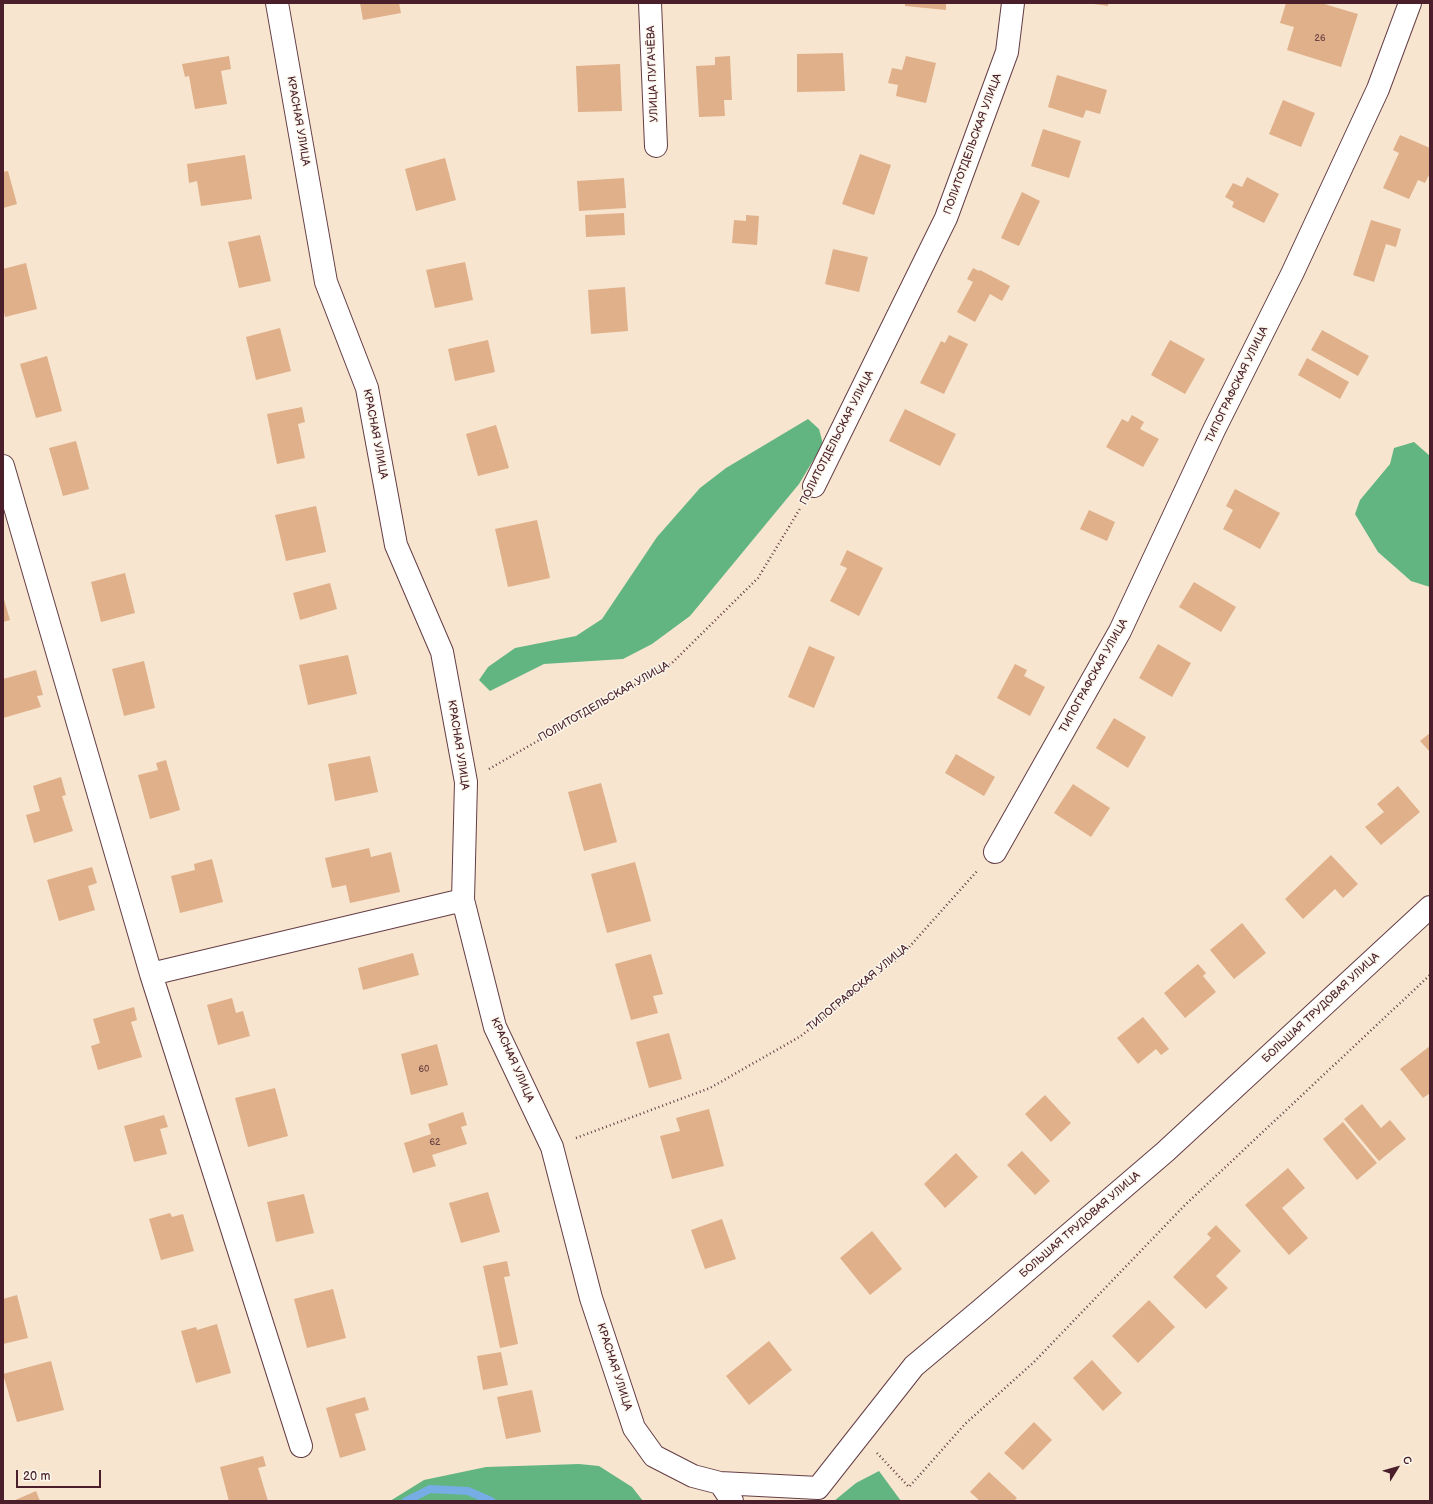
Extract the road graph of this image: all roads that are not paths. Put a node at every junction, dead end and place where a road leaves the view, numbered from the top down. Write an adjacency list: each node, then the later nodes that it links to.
1 (277, 3): 9 (street, КРАСНАЯ УЛИЦА)
2 (650, 3): 5 (street, УЛИЦА ПУГАЧЁВА)
3 (1013, 3): 7 (street, ПОЛИТОТДЕЛЬСКАЯ УЛИЦА)
4 (1410, 3): 8 (street, ТИПОГРАФСКАЯ УЛИЦА)
5 (656, 146)
6 (3, 466): 11 (street)
7 (814, 486)
8 (994, 852)
9 (463, 900): 11 (street); 13 (street, КРАСНАЯ УЛИЦА)
10 (1430, 907): 14 (street, БОЛЬШАЯ ТРУДОВАЯ УЛИЦА)
11 (151, 974): 12 (street)
12 (301, 1446)
13 (726, 1492): 14 (street, БОЛЬШАЯ ТРУДОВАЯ УЛИЦА)
14 (811, 1495)

